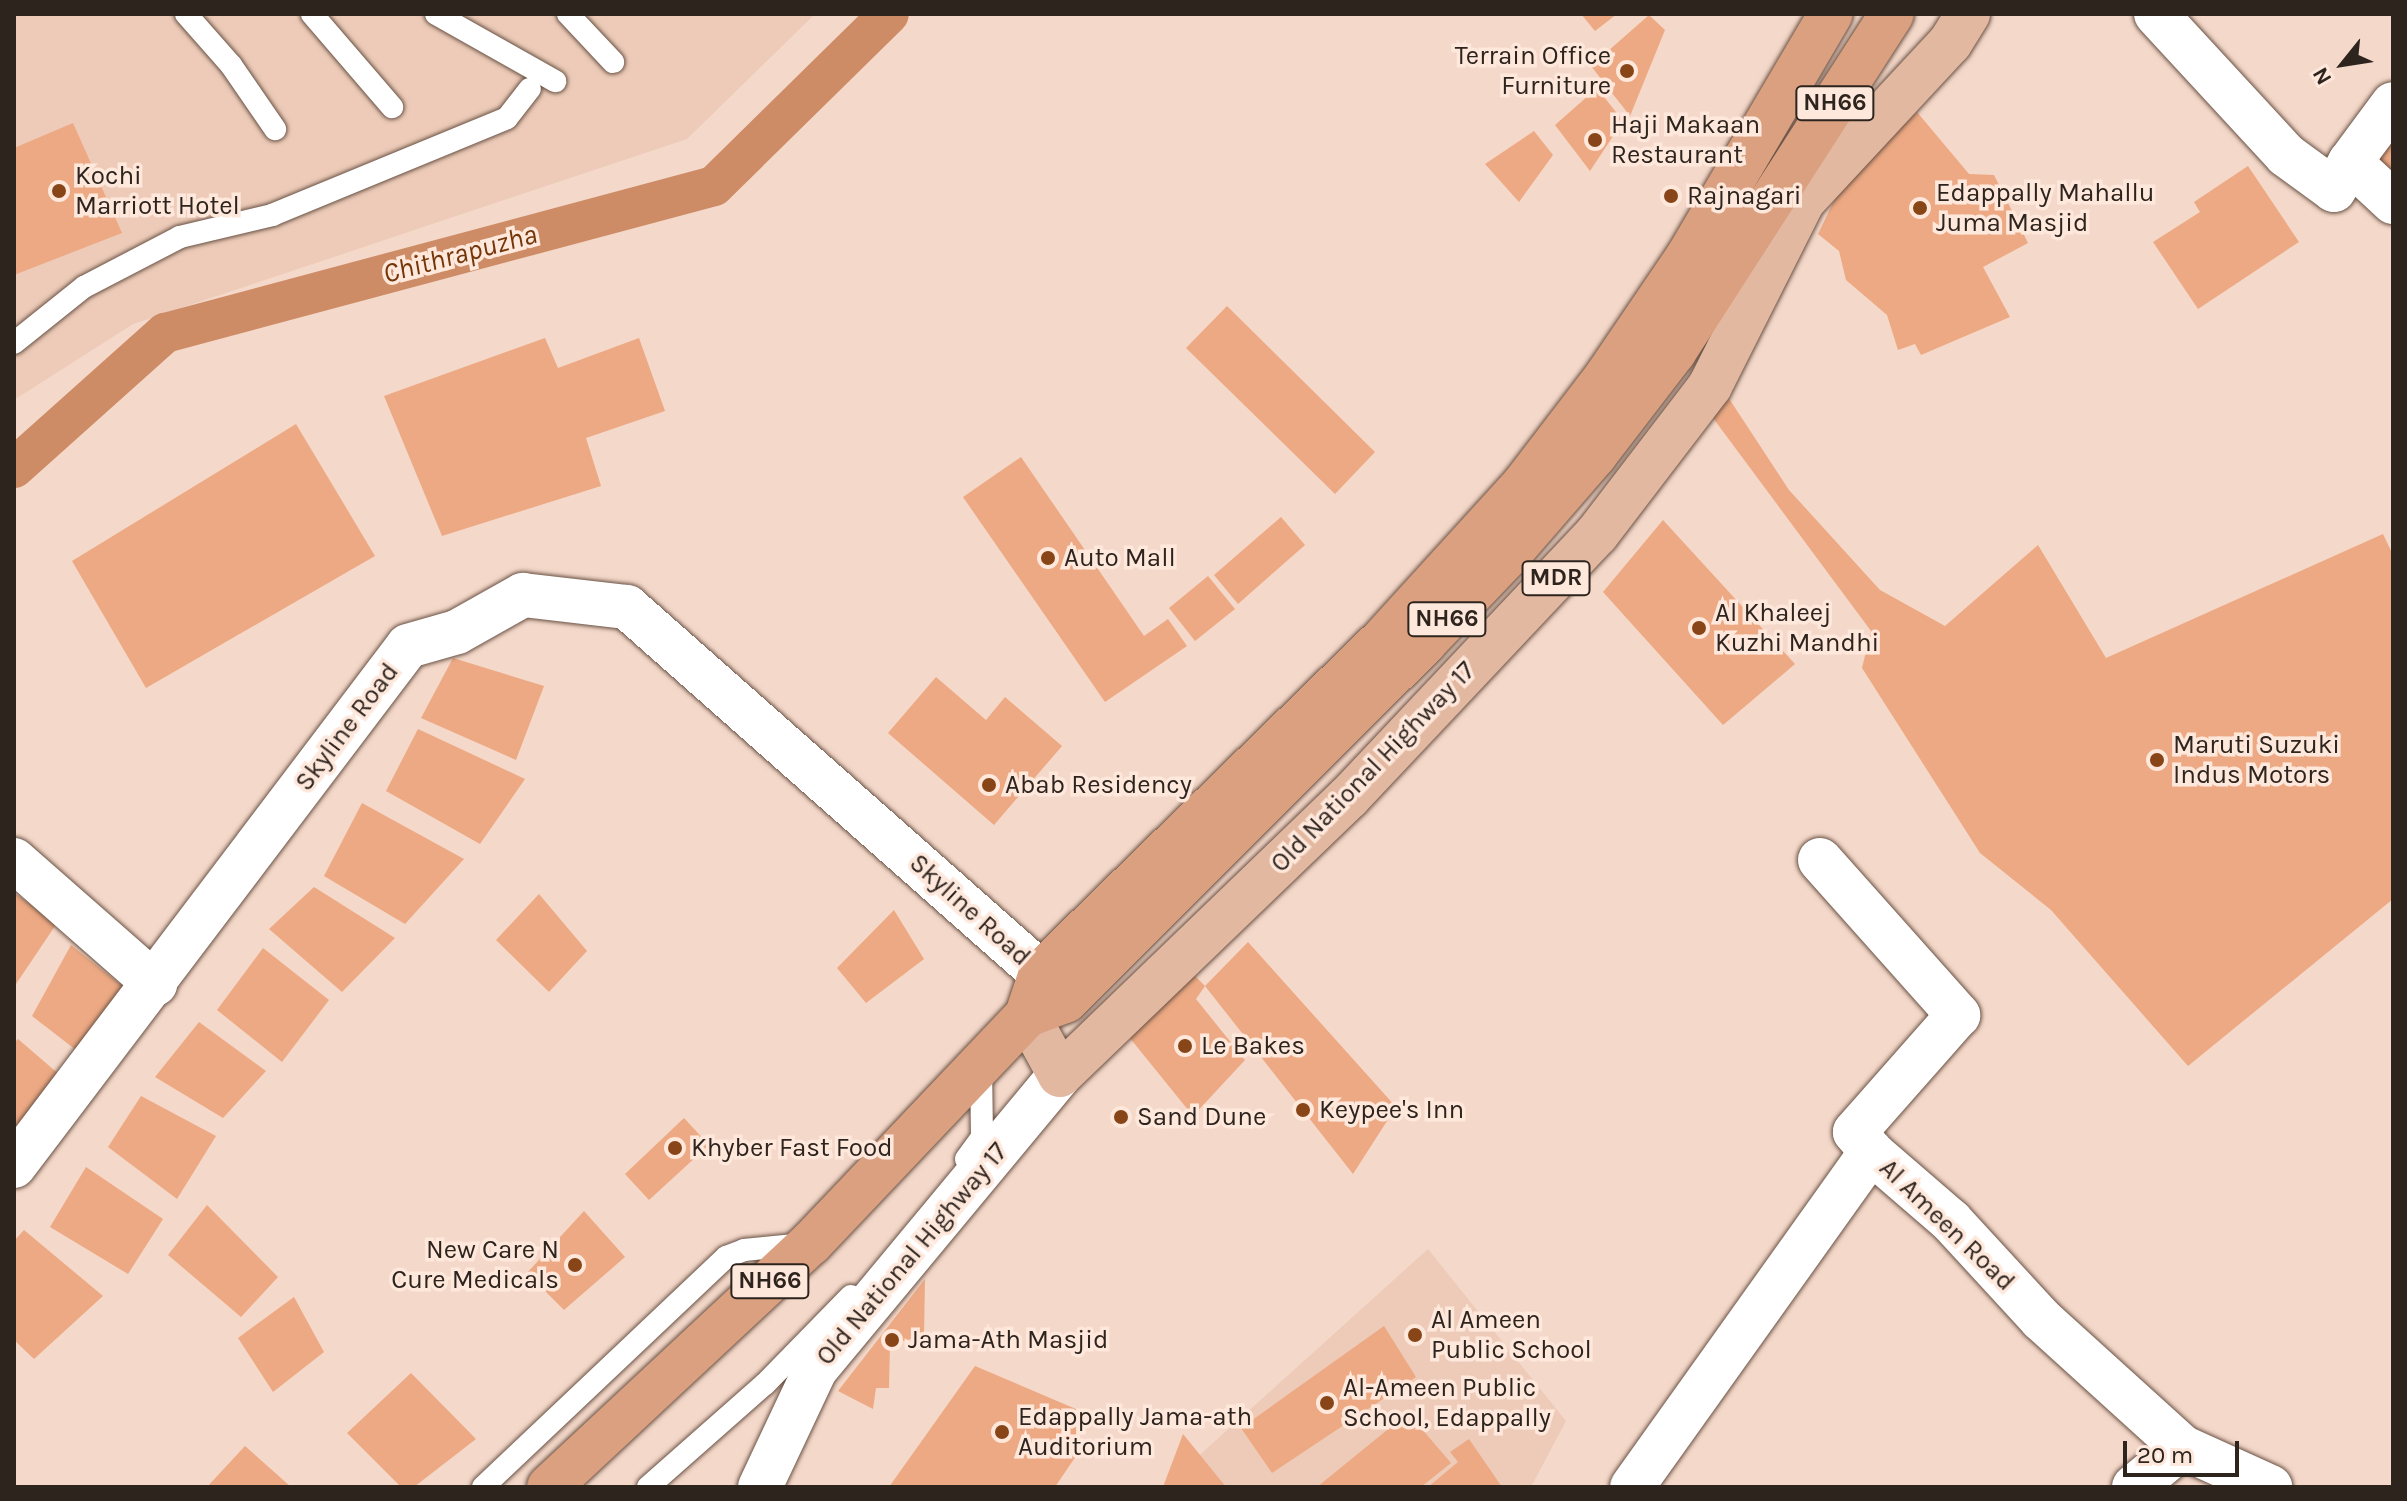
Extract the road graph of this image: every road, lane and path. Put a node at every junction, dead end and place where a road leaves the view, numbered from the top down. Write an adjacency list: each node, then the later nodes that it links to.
1 (186, 14): 14 (lane)
2 (312, 14): 13 (lane)
3 (436, 14): 10 (lane)
4 (568, 14): 9 (lane)
5 (1831, 14): 21 (highway, NH66)
6 (1892, 14): 16 (highway, NH66)
7 (1968, 14): 16 (main road, Old National Highway 17 / MDR)
8 (2156, 14): 15 (street)
9 (613, 62)
10 (555, 81)
11 (530, 89): 18 (lane)
12 (2393, 104): 15 (street)
13 (392, 107)
14 (275, 129)
15 (2350, 162): 17 (street)
16 (1791, 197): 23 (highway, NH66); 25 (main road, Old National Highway 17 / MDR)
17 (2393, 202)
18 (14, 343)
19 (14, 860): 22 (street)
20 (1820, 860): 26 (street)
21 (1041, 973): 22 (street, Skyline Road); 23 (highway, NH66)
22 (155, 984): 27 (street, Skyline Road)
23 (1027, 1015): 24 (highway, NH66); 25 (main road)
24 (981, 1065): 28 (highway, NH66); 32 (lane)
25 (1060, 1075): 33 (street, Old National Highway 17)
26 (1871, 1152): 29 (street, Al Ameen Road); 34 (street, Al Ameen Road)
27 (14, 1166)
28 (810, 1244): 30 (lane); 31 (highway, NH66)
29 (2182, 1447): 35 (street); 36 (street, Al Ameen Road)
30 (483, 1487)
31 (549, 1487)
32 (648, 1487)
33 (760, 1487)
34 (1632, 1487)
35 (2134, 1487)
36 (2270, 1487)

